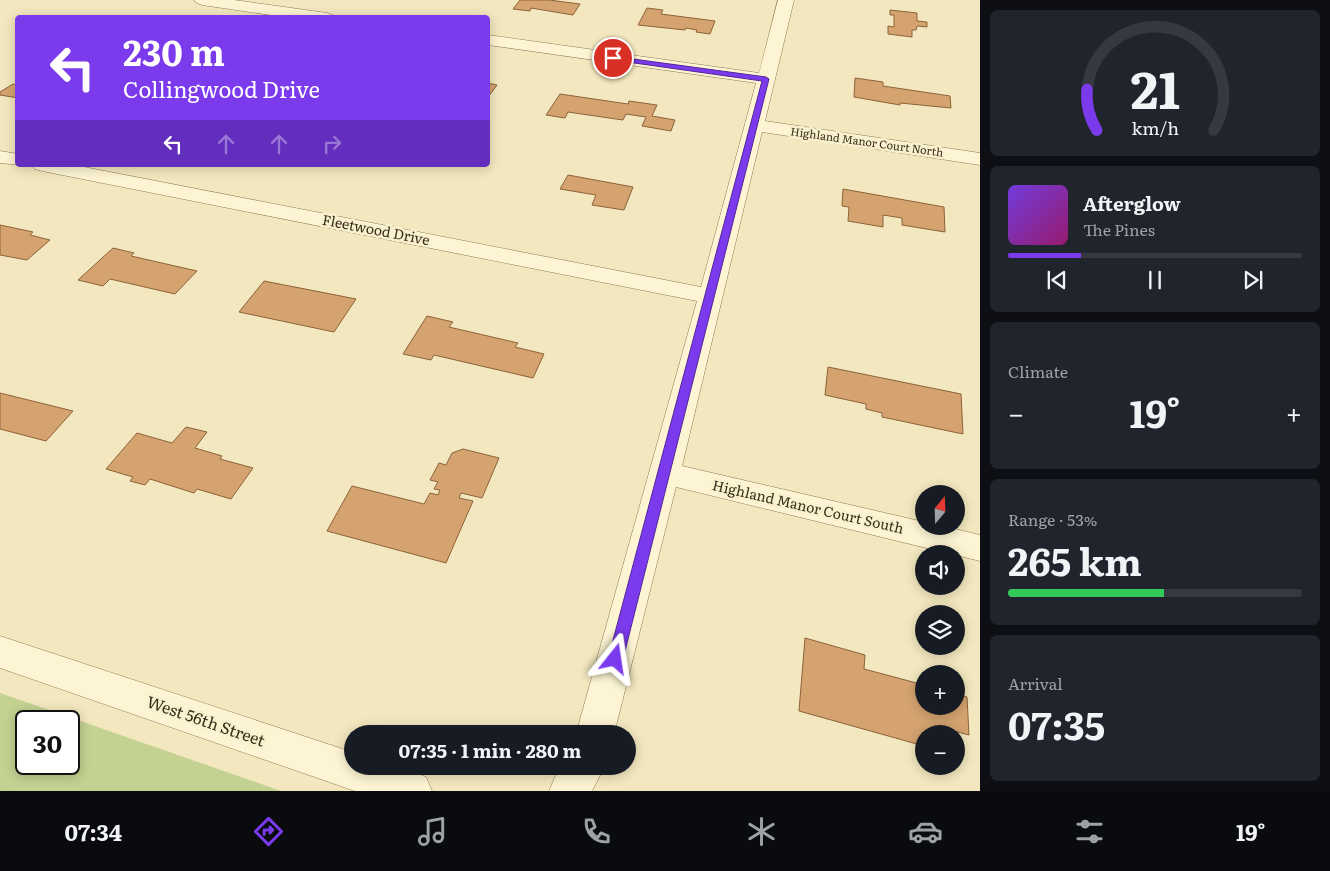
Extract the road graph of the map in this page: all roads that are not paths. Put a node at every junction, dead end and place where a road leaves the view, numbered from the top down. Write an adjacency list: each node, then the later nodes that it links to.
1 (202, 0): 3 (street)
2 (786, 0): 5 (street)
3 (306, 15)
4 (490, 40): 5 (street)
5 (766, 79): 6 (street)
6 (754, 125): 8 (street, Highland Manor Court North); 11 (street)
7 (0, 157): 9 (street)
8 (980, 158)
9 (15, 160)
10 (52, 167): 11 (street, Fleetwood Drive)
11 (709, 296): 12 (street)
12 (665, 473): 13 (street, Highland Manor Court South); 15 (street)
13 (980, 548)
14 (0, 652): 17 (street, West 56th Street)
15 (597, 725)
16 (580, 775): 18 (street)
17 (412, 791)
18 (569, 791)

